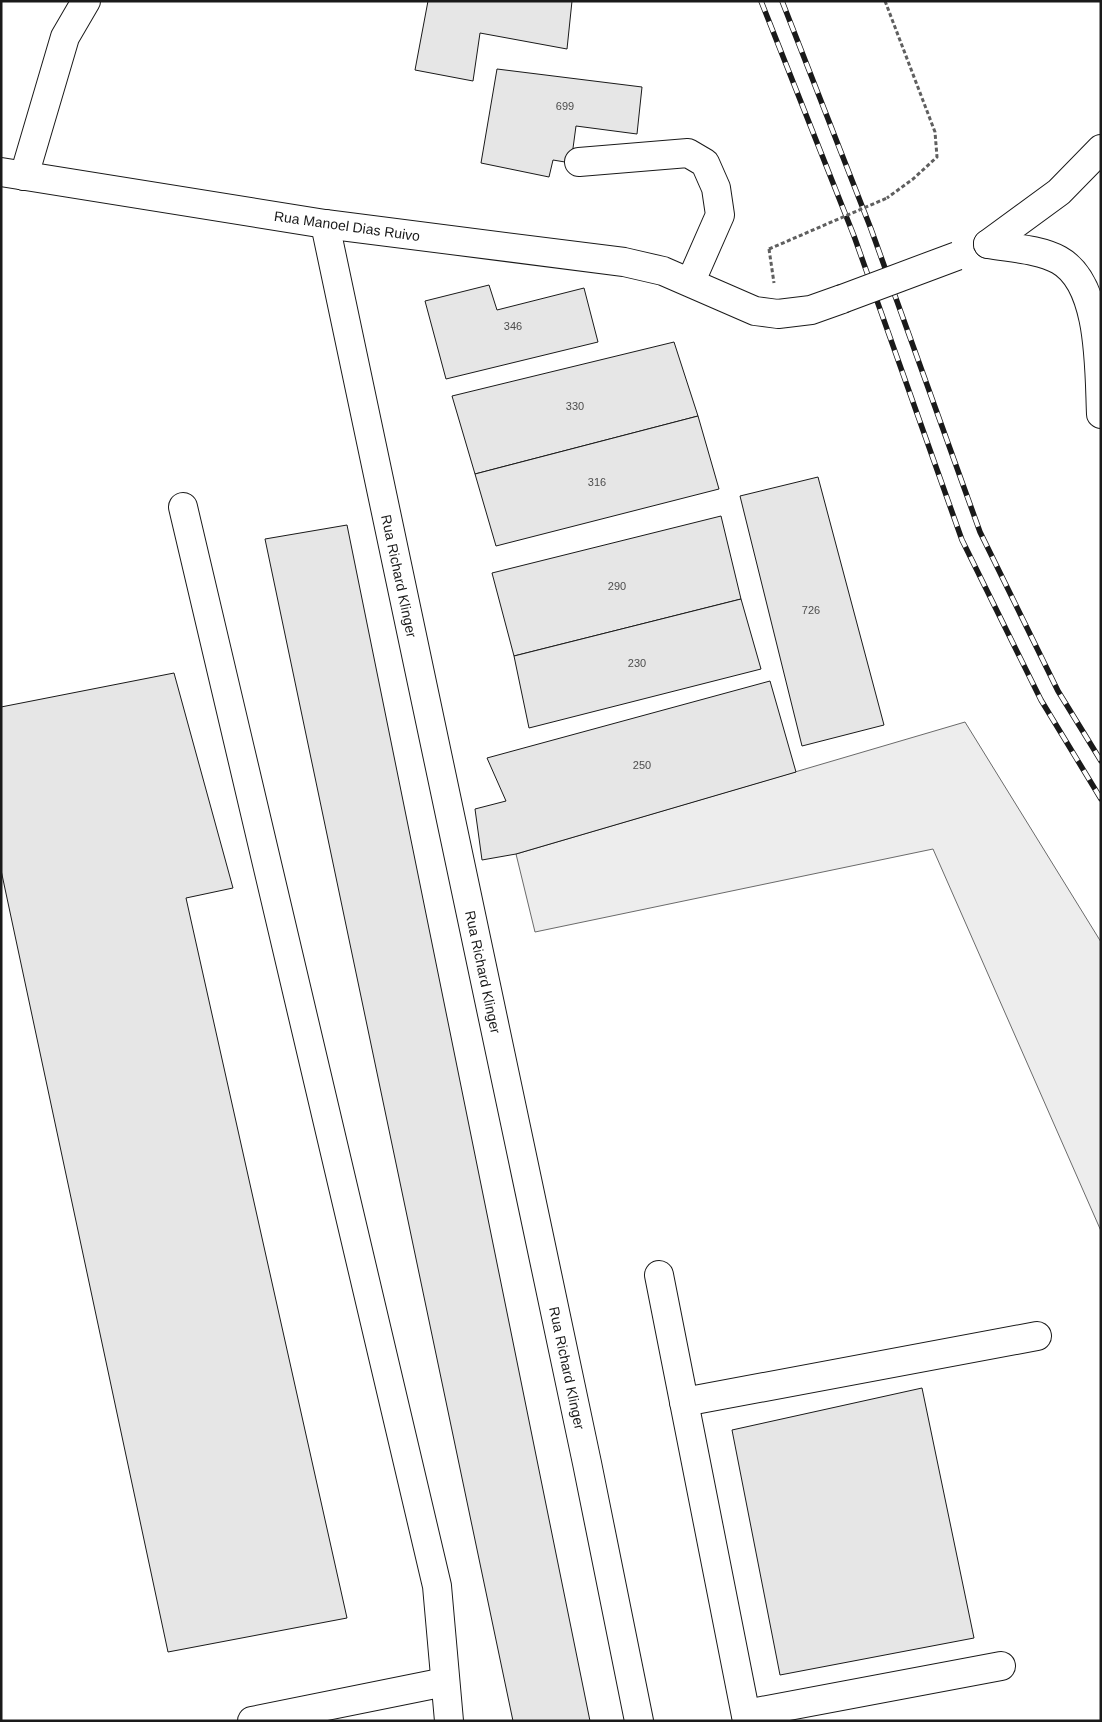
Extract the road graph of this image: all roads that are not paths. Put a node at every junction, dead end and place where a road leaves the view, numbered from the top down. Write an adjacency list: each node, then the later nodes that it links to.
1 (86, 1): 4 (street)
2 (1101, 149): 6 (street, Rua Manoel Dias Ruivo)
3 (579, 162): 7 (street)
4 (13, 174): 5 (street, Rua Manoel Dias Ruivo)
5 (325, 224): 7 (street, Rua Manoel Dias Ruivo); 18 (street, Rua Richard Klinger)
6 (988, 244): 7 (street, Rua Manoel Dias Ruivo, bridge); 8 (street)
7 (691, 281)
8 (1101, 414)
9 (183, 507): 14 (street)
10 (659, 1275): 12 (street)
11 (1037, 1336): 12 (street)
12 (684, 1402): 15 (street)
13 (1001, 1666): 15 (street)
14 (445, 1682): 16 (street); 17 (street)
15 (746, 1717)
16 (252, 1721)
17 (449, 1721)
18 (639, 1721)

